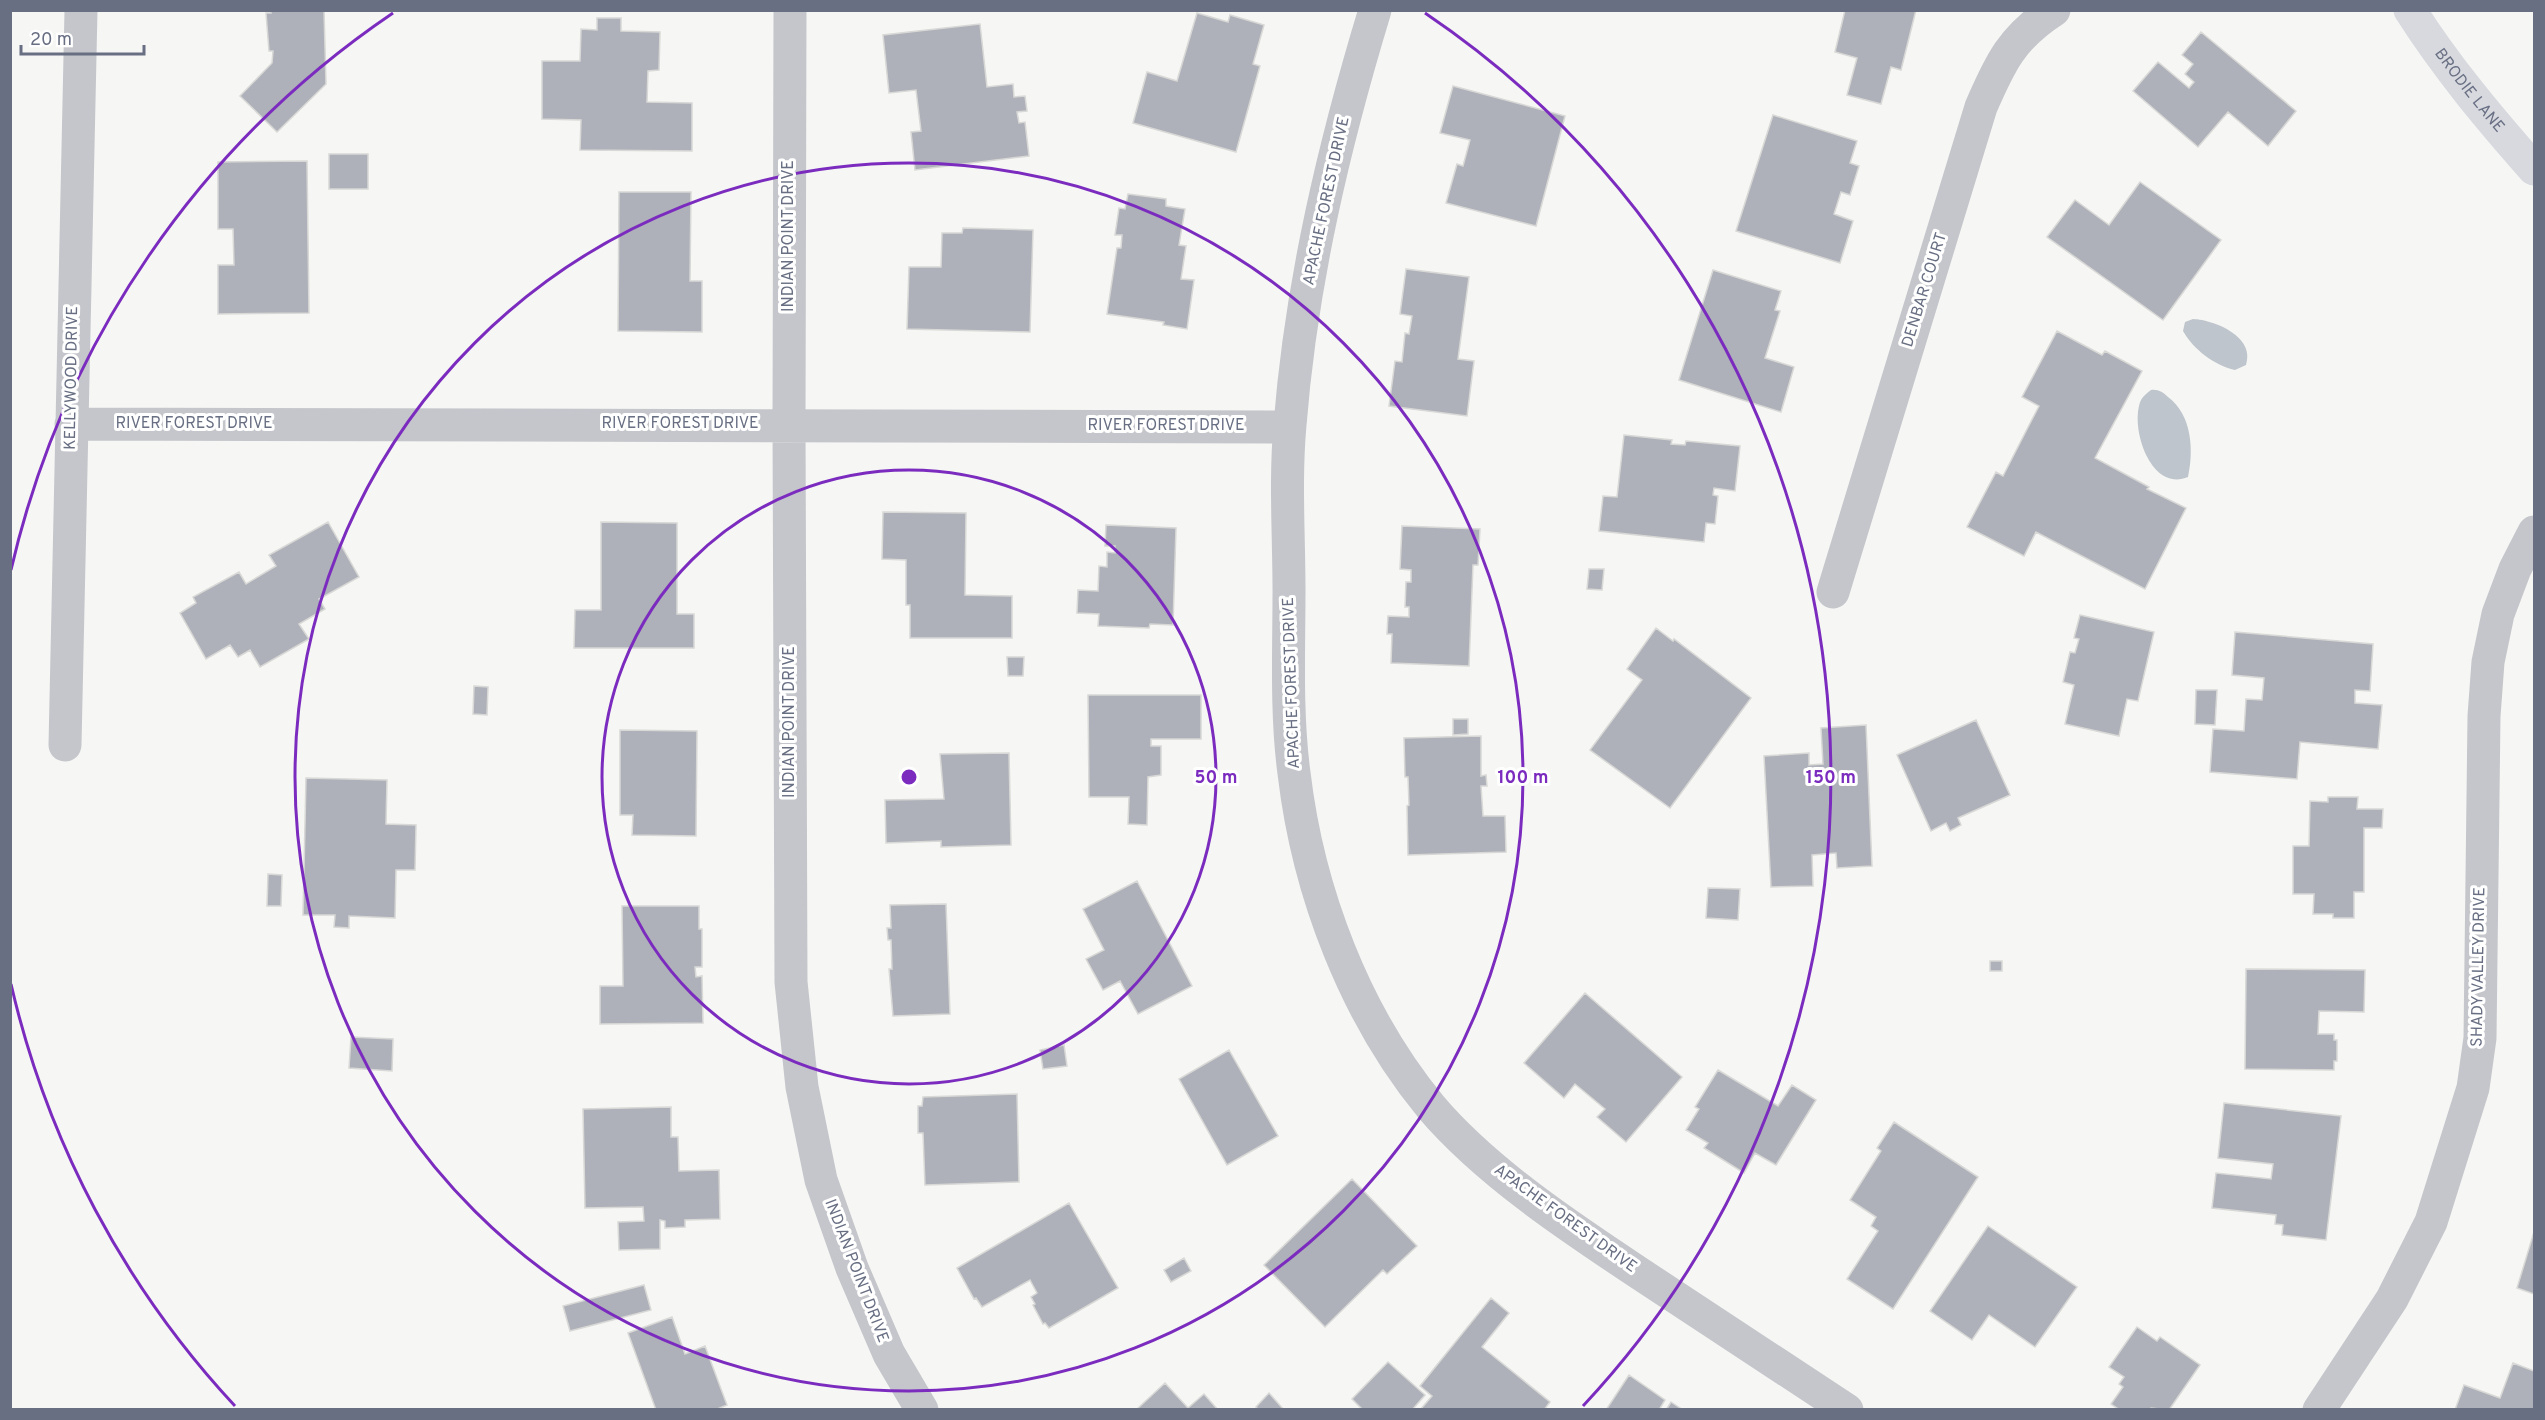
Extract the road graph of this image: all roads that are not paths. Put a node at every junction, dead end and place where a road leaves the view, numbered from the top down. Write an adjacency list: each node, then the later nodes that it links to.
1 (81, 10): 7 (street, KELLYWOOD DRIVE)
2 (790, 10): 8 (street, INDIAN POINT DRIVE)
3 (1375, 10): 9 (street, APACHE FOREST DRIVE)
4 (2054, 10): 11 (street, DENBAR COURT)
5 (2410, 10): 6 (main road, BRODIE LANE)
6 (2535, 169)
7 (71, 424): 8 (street, RIVER FOREST DRIVE); 12 (street, KELLYWOOD DRIVE)
8 (789, 424): 9 (street, RIVER FOREST DRIVE); 13 (street, INDIAN POINT DRIVE)
9 (1289, 427): 14 (street, APACHE FOREST DRIVE)
10 (2535, 532): 15 (street, SHADY VALLEY DRIVE)
11 (1833, 592)
12 (65, 745)
13 (922, 1410)
14 (1846, 1410)
15 (2319, 1410)

